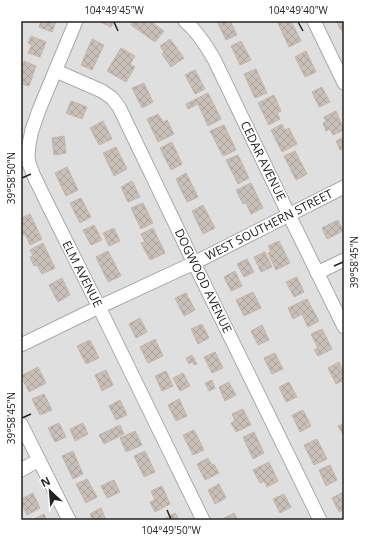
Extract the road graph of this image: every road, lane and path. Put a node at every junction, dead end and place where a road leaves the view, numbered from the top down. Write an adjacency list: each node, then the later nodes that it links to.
1 (76, 21): 4 (street, ELM AVENUE)
2 (184, 21): 7 (street, CEDAR AVENUE)
3 (314, 21): 5 (street)
4 (56, 71): 9 (street, DOGWOOD AVENUE); 11 (street, ELM AVENUE)
5 (344, 83)
6 (344, 187): 7 (street, WEST SOUTHERN STREET)
7 (289, 215): 9 (street, WEST SOUTHERN STREET); 10 (street, CEDAR AVENUE)
8 (344, 260): 10 (street)
9 (194, 263): 11 (street, WEST SOUTHERN STREET); 19 (street, DOGWOOD AVENUE)
10 (317, 273): 12 (street, CEDAR AVENUE)
11 (99, 307): 13 (street, WEST SOUTHERN STREET); 18 (street, ELM AVENUE)
12 (344, 327)
13 (21, 345)
14 (21, 424): 15 (street)
15 (39, 460): 16 (street); 17 (street)
16 (21, 470)
17 (69, 520)
18 (202, 520)
19 (320, 520)

